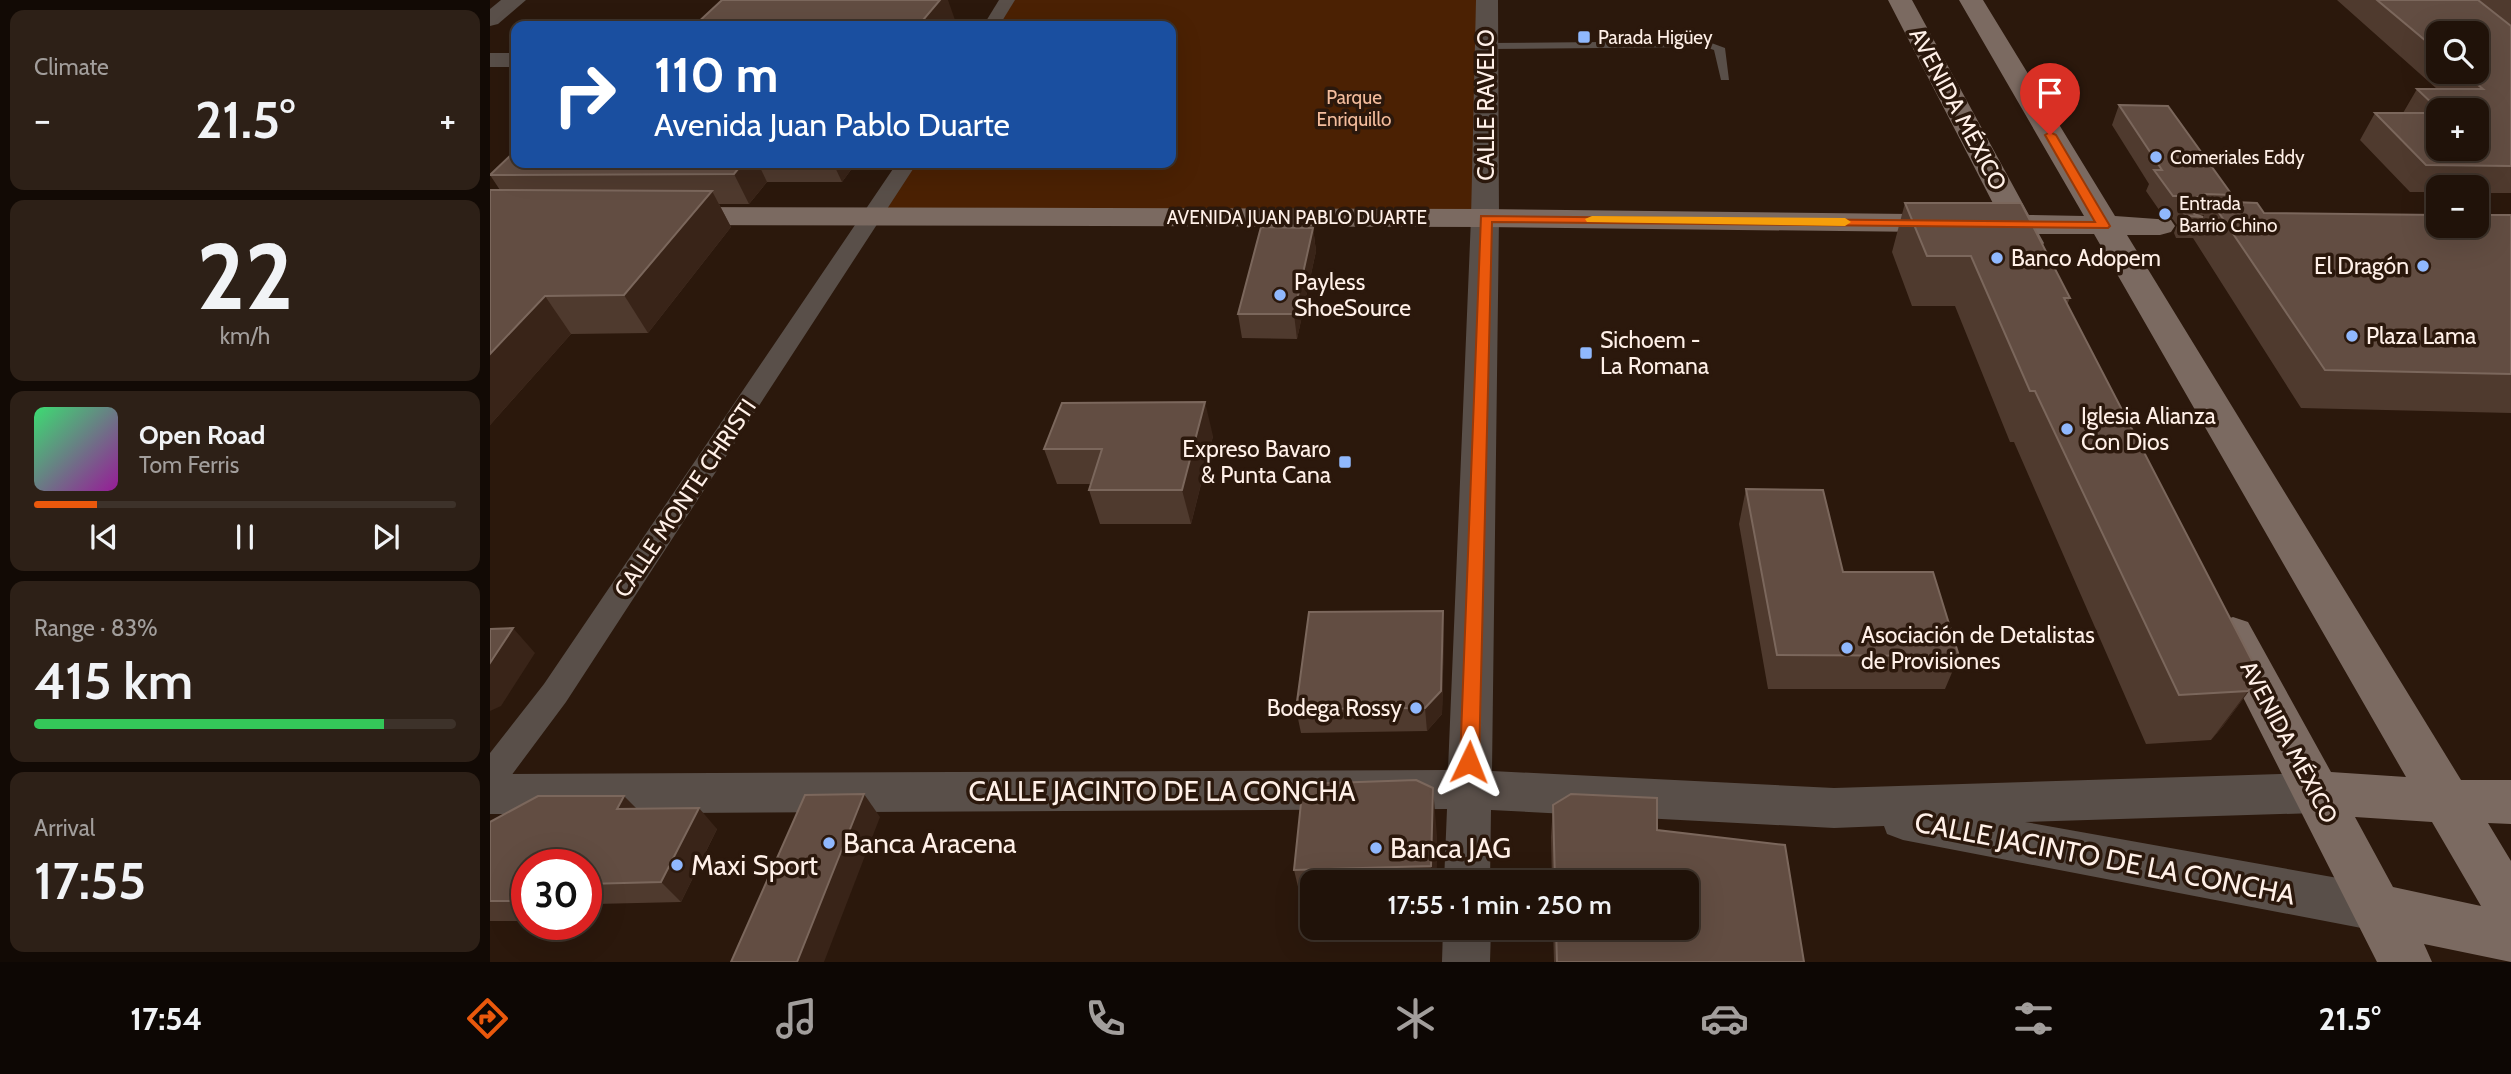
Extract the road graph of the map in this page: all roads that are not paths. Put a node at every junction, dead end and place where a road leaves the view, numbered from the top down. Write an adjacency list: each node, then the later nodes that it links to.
1 (515, 0): 6 (street)
2 (1007, 0): 7 (street)
3 (1487, 0): 8 (street, CALLE RAVELO)
4 (1900, 0): 16 (main road, AVENIDA MÉXICO)
5 (1971, 0): 17 (main road)
6 (490, 19)
7 (994, 21)
8 (1487, 46): 11 (lane); 15 (street, CALLE RAVELO)
9 (490, 60): 10 (street)
10 (511, 60)
11 (1725, 78)
12 (904, 168): 13 (street, CALLE MONTE CHRISTI)
13 (874, 215): 14 (main road, AVENIDA JUAN PABLO DUARTE); 15 (main road, AVENIDA JUAN PABLO DUARTE); 21 (street, CALLE MONTE CHRISTI)
14 (641, 216)
15 (1485, 218): 16 (main road, AVENIDA JUAN PABLO DUARTE); 22 (street, CALLE RAVELO)
16 (2019, 224): 17 (main road, AVENIDA JUAN PABLO DUARTE); 19 (main road, AVENIDA MÉXICO)
17 (2104, 226): 18 (main road, AVENIDA JUAN PABLO DUARTE); 25 (main road)
18 (2160, 226)
19 (2045, 274)
20 (2219, 608): 23 (main road, AVENIDA MÉXICO)
21 (490, 778)
22 (1469, 789): 24 (street, CALLE JACINTO DE LA CONCHA); 27 (street, CALLE JACINTO DE LA CONCHA); 28 (street, CALLE RAVELO)
23 (2316, 793): 25 (main road); 27 (street, CALLE JACINTO DE LA CONCHA); 29 (main road, AVENIDA MÉXICO)
24 (490, 794)
25 (2448, 801): 26 (main road); 30 (main road)
26 (2511, 802)
27 (1834, 808): 29 (street, CALLE JACINTO DE LA CONCHA)
28 (1467, 870)
29 (2377, 908): 31 (main road); 34 (main road, AVENIDA MÉXICO)
30 (2511, 908)
31 (2511, 939)
32 (1467, 940): 33 (street)
33 (1466, 962)
34 (2405, 962)

